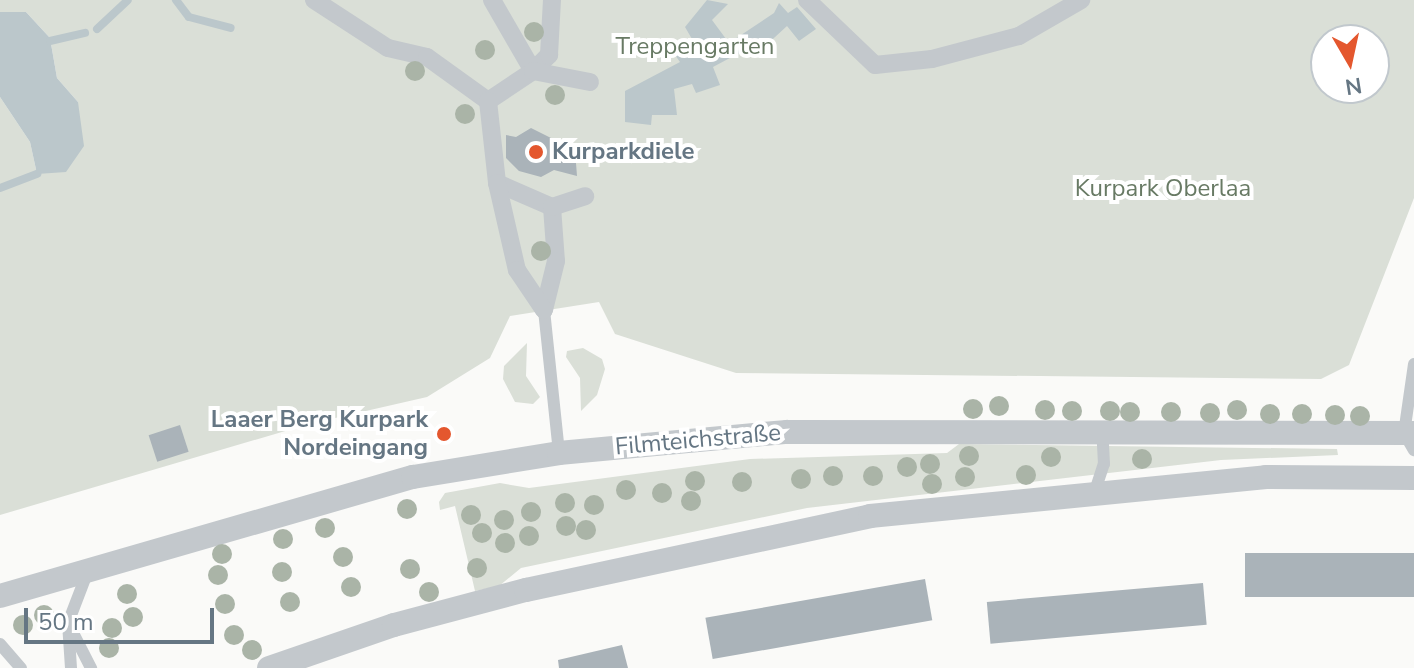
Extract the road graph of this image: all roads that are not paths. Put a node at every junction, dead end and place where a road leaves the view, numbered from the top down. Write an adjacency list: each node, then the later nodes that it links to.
1 (314, 0): 8 (street)
2 (492, 0): 6 (street)
3 (552, 0): 6 (street)
4 (807, 0): 5 (street)
5 (1081, 0)
6 (533, 71): 7 (street); 8 (street)
7 (590, 82)
8 (488, 101): 9 (street)
9 (497, 183): 11 (street); 12 (street)
10 (585, 196): 11 (street)
11 (552, 207): 12 (street)
12 (544, 310): 16 (lane)
13 (1414, 364): 15 (lane)
14 (1102, 431): 15 (street, Filmteichstraße); 16 (street, Filmteichstraße); 18 (lane)
15 (1411, 439)
16 (559, 453): 19 (street, Filmteichstraße)
17 (1414, 478): 18 (street)
18 (1094, 494): 26 (street)
19 (89, 568): 20 (street, Filmteichstraße); 21 (lane)
20 (0, 596)
21 (68, 623): 24 (lane); 25 (lane)
22 (0, 644): 23 (lane)
23 (21, 668)
24 (71, 668)
25 (91, 668)
26 (269, 668)

